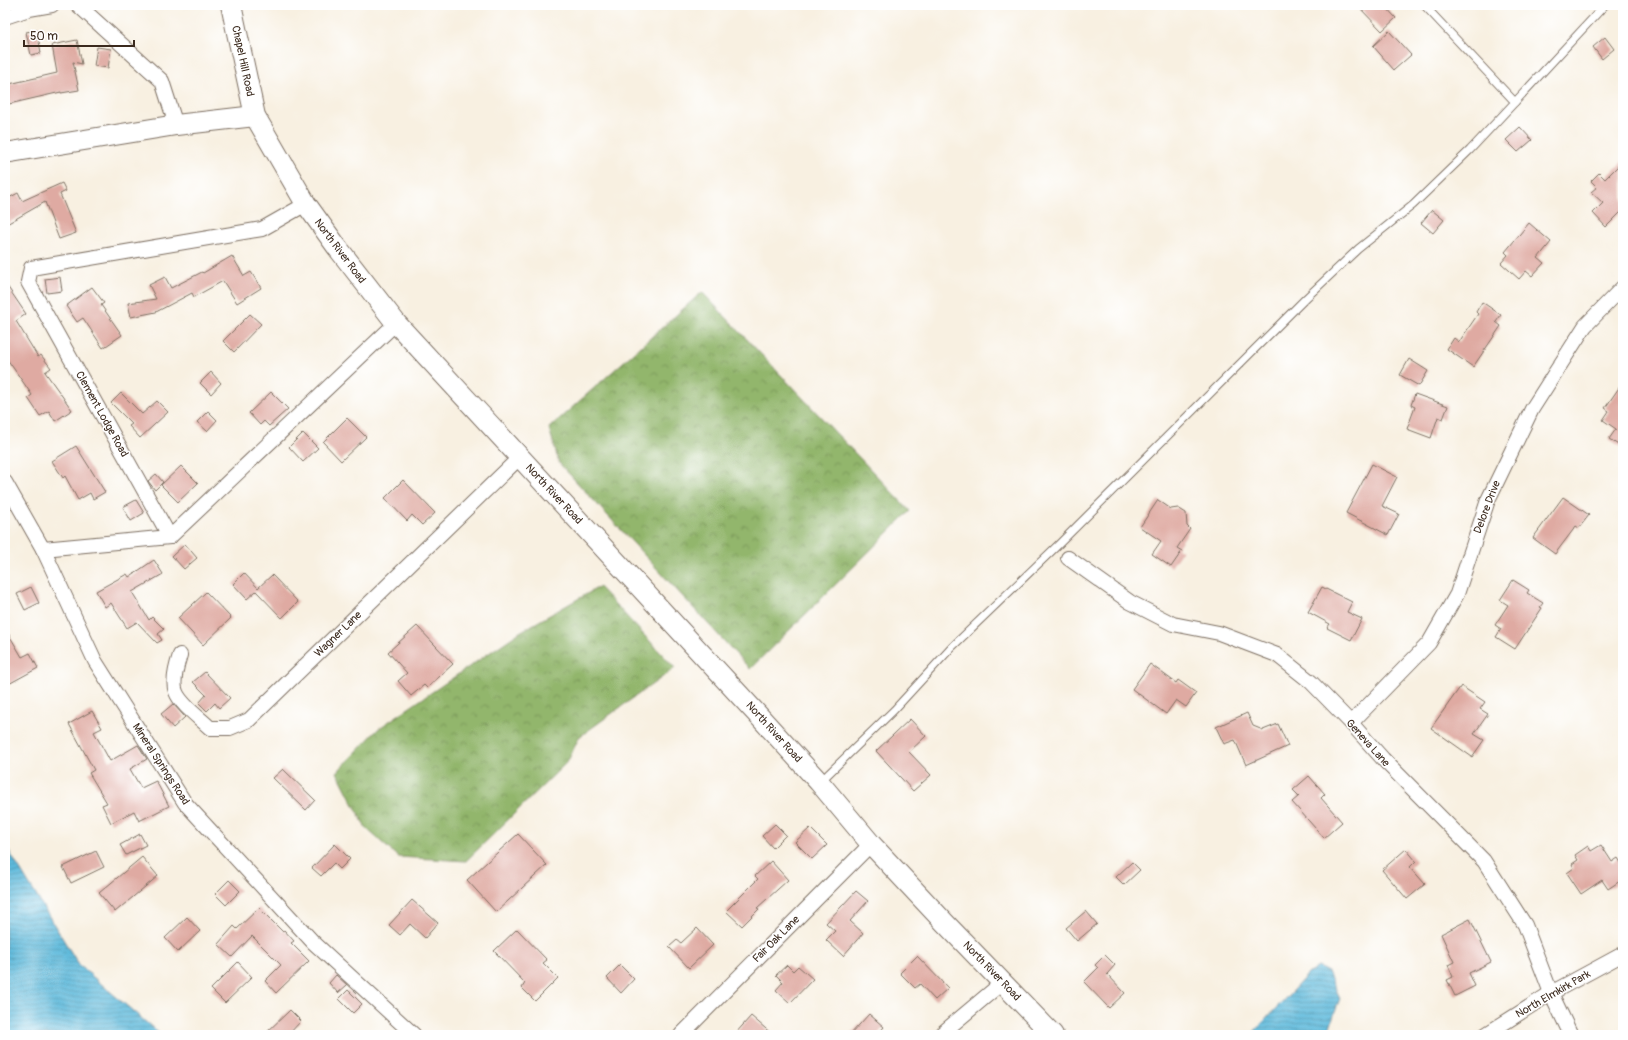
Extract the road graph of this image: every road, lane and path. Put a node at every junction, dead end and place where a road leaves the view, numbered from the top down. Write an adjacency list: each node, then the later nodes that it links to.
1 (52, 5): 6 (street)
2 (78, 5): 9 (street)
3 (231, 5): 8 (street, Chapel Hill Road)
4 (1424, 5): 7 (lane)
5 (1605, 5): 7 (lane)
6 (5, 17)
7 (1515, 102): 21 (lane)
8 (255, 116): 9 (street); 11 (street, North River Road)
9 (176, 125): 10 (street)
10 (5, 153)
11 (306, 204): 13 (street, North River Road); 16 (street, Clement Lodge Road)
12 (1623, 287): 20 (street, Delore Drive)
13 (396, 323): 14 (street, North River Road); 16 (street)
14 (520, 458): 19 (street, Wagner Lane); 21 (street, North River Road)
15 (5, 482): 17 (street, Mineral Springs Road)
16 (170, 537): 17 (street)
17 (43, 549): 26 (street, Mineral Springs Road)
18 (1068, 558): 20 (street, Geneva Lane)
19 (180, 655)
20 (1351, 723): 25 (street, Geneva Lane)
21 (819, 782): 22 (street, North River Road)
22 (871, 844): 24 (street, North River Road); 27 (street, Fair Oak Lane)
23 (1623, 954): 25 (street, North Elmkirk Park)
24 (1003, 982): 28 (street); 29 (street, North River Road)
25 (1551, 993): 30 (street, North Elmkirk Park); 31 (street, Geneva Lane)
26 (414, 1035)
27 (681, 1035)
28 (940, 1035)
29 (1053, 1035)
30 (1485, 1035)
31 (1571, 1035)

